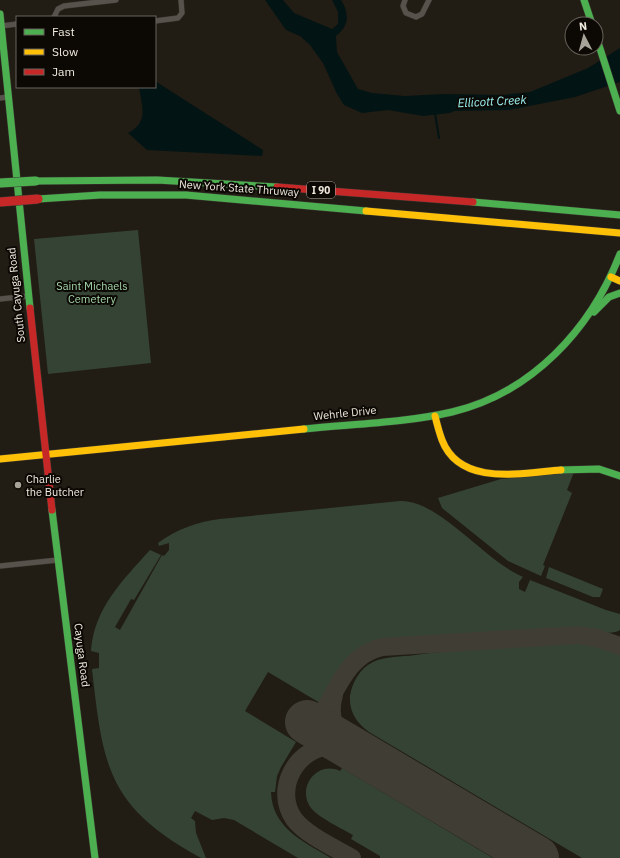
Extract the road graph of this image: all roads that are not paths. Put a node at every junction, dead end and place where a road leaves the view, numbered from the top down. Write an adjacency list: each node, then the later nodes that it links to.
1 (116, 0): 7 (street)
2 (181, 0): 9 (street)
3 (405, 0): 4 (street)
4 (429, 0)
5 (584, 0): 8 (main road)
6 (0, 14): 11 (main road, South Cayuga Road)
7 (55, 16)
8 (589, 16)
9 (156, 21)
10 (16, 24): 11 (street)
11 (1, 26): 13 (main road, South Cayuga Road)
12 (603, 56): 14 (main road)
13 (4, 98): 23 (main road, South Cayuga Road)
14 (619, 105)
15 (0, 183): 17 (main road, New York State Thruway / I 90, bridge)
16 (0, 202): 18 (main road, New York State Thruway / I 90, bridge)
17 (620, 215)
18 (620, 233)
19 (620, 254): 20 (main road, Wehrle Drive)
20 (611, 276): 21 (main road); 25 (main road, Wehrle Drive)
21 (620, 281)
22 (620, 293): 25 (main road)
23 (28, 296): 24 (street); 27 (main road, South Cayuga Road)
24 (0, 299)
25 (585, 320): 26 (main road, Wehrle Drive)
26 (435, 416): 27 (main road, Wehrle Drive); 29 (main road)
27 (45, 454): 28 (main road, Wehrle Drive); 30 (main road, Cayuga Road)
28 (0, 459)
29 (620, 476)
30 (58, 560): 31 (street); 32 (main road, Cayuga Road)
31 (0, 566)
32 (95, 858)

